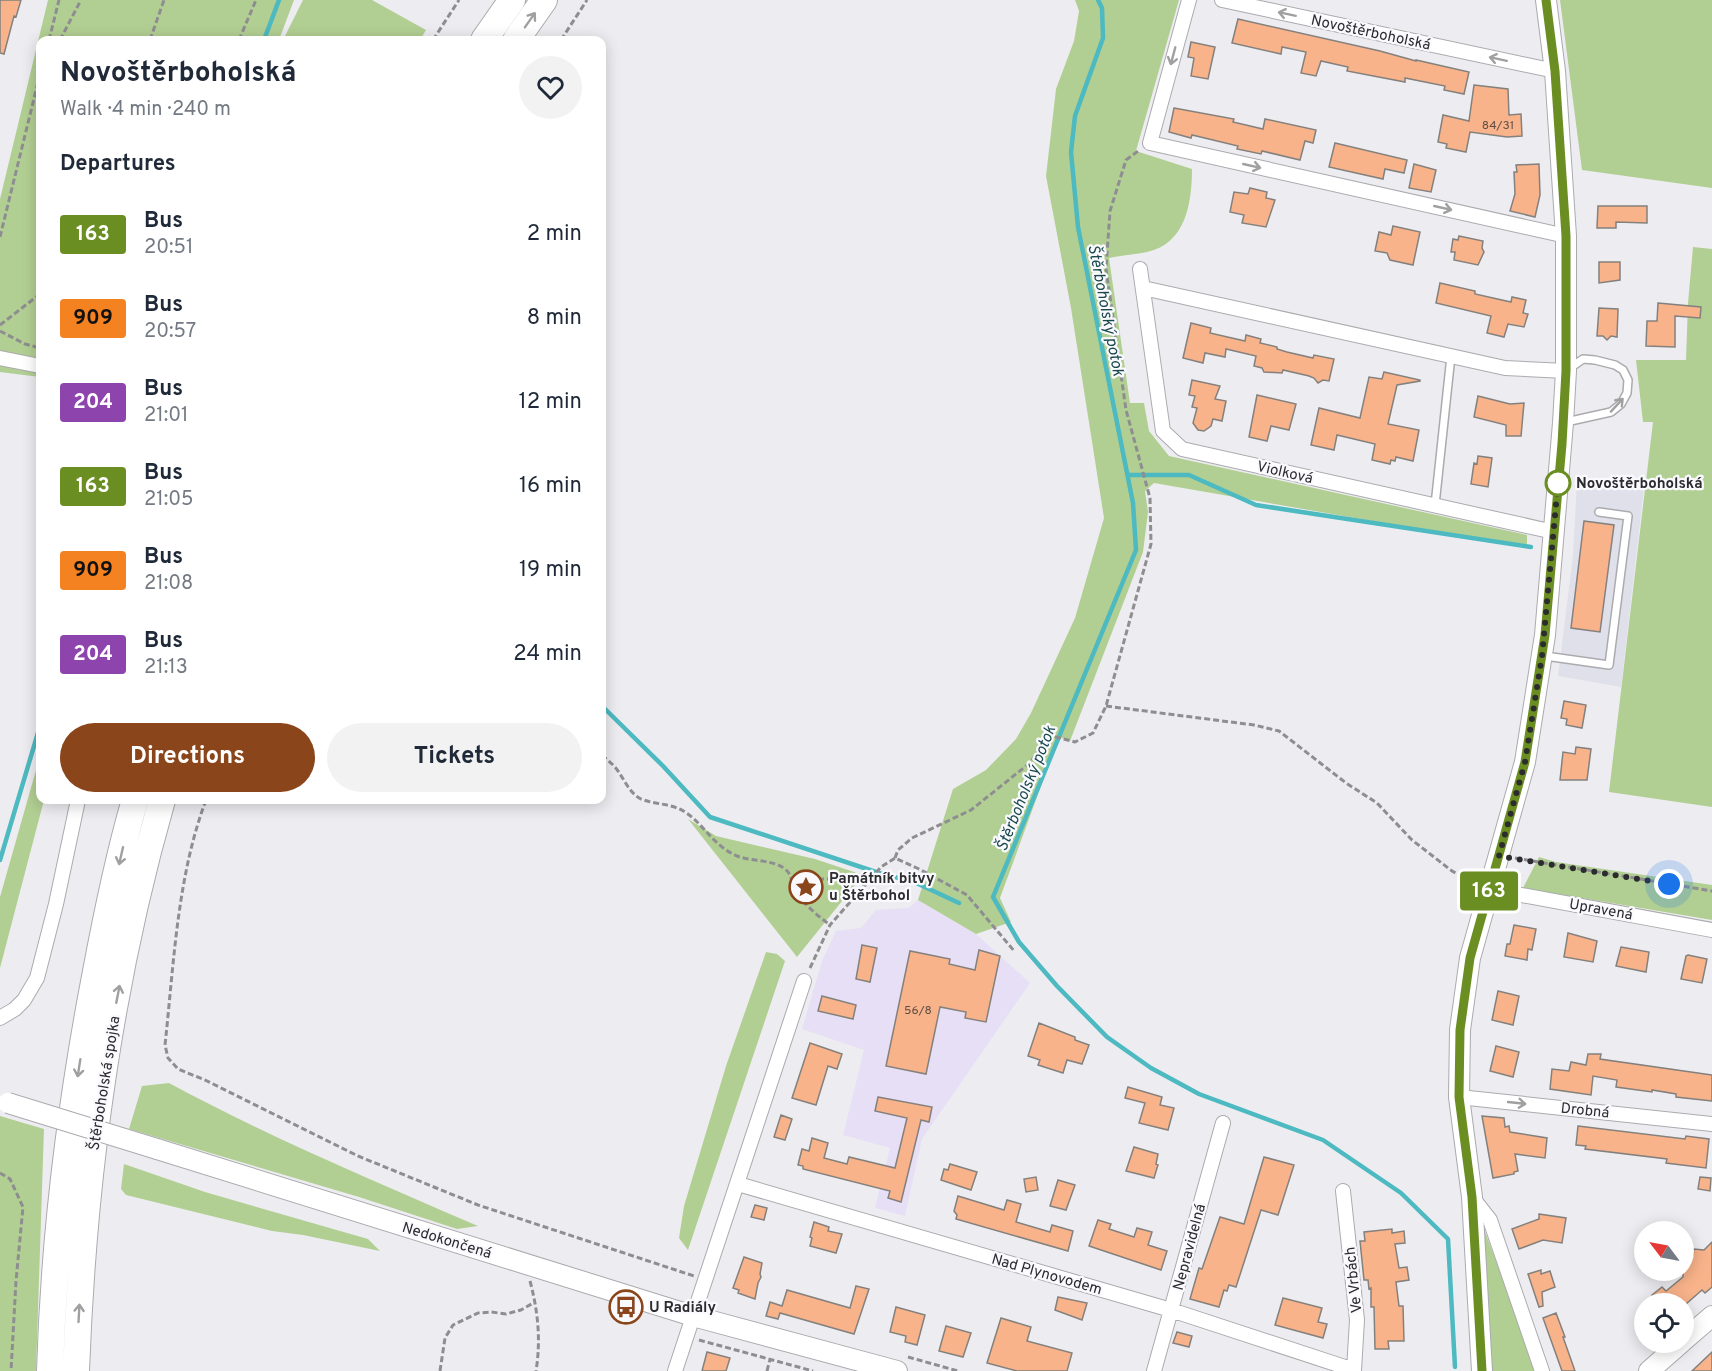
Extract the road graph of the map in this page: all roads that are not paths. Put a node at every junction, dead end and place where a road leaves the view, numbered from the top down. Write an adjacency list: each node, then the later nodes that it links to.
1 (512, 0): 6 (highway)
2 (544, 0): 7 (highway, one-way to 2)
3 (1189, 0): 9 (street, one-way to 9)
4 (1222, 0): 8 (street, Novoštěrboholská, one-way to 4)
5 (1546, 0): 8 (street)
6 (487, 36)
7 (519, 36)
8 (1555, 71): 9 (street)
9 (1566, 236): 15 (street)
10 (1140, 269): 11 (street, Violková)
11 (1143, 288): 12 (street); 17 (street, Violková)
12 (1451, 356): 15 (street); 17 (lane)
13 (0, 358): 14 (street)
14 (36, 365)
15 (1566, 371): 16 (street); 16 (lane, one-way to 15)
16 (1563, 423): 19 (street)
17 (1435, 505): 19 (street, Violková)
18 (1599, 512): 20 (lane)
19 (1554, 532): 20 (street)
20 (1542, 656): 24 (street)
21 (77, 804): 27 (street)
22 (134, 804): 41 (highway, Štěrboholská spojka, one-way to 41)
23 (161, 804): 42 (highway, Štěrboholská spojka, one-way to 23)
24 (1489, 889): 25 (street, Upravená); 28 (street)
25 (1712, 930)
26 (804, 981): 32 (street)
27 (0, 1018)
28 (1459, 1097): 31 (street, Drobná, one-way to 31); 34 (street)
29 (4, 1101): 36 (street, Nedokončená, bridge)
30 (1223, 1123): 35 (street, Nepravidelná)
31 (1712, 1124)
32 (738, 1184): 35 (street, Nad Plynovodem); 36 (street)
33 (1343, 1191): 40 (street, Ve Vrbách)
34 (1472, 1197): 46 (street); 47 (street)
35 (1171, 1310): 40 (street, Nad Plynovodem); 45 (street, Nepravidelná)
36 (693, 1316): 43 (street); 44 (street, Nedokončená)
37 (1712, 1316): 38 (street)
38 (1694, 1332)
39 (1669, 1353): 48 (street)
40 (1354, 1370)
41 (50, 1371)
42 (76, 1371)
43 (675, 1371)
44 (897, 1371)
45 (1154, 1371)
46 (1482, 1371)
47 (1542, 1371)
48 (1649, 1371)

